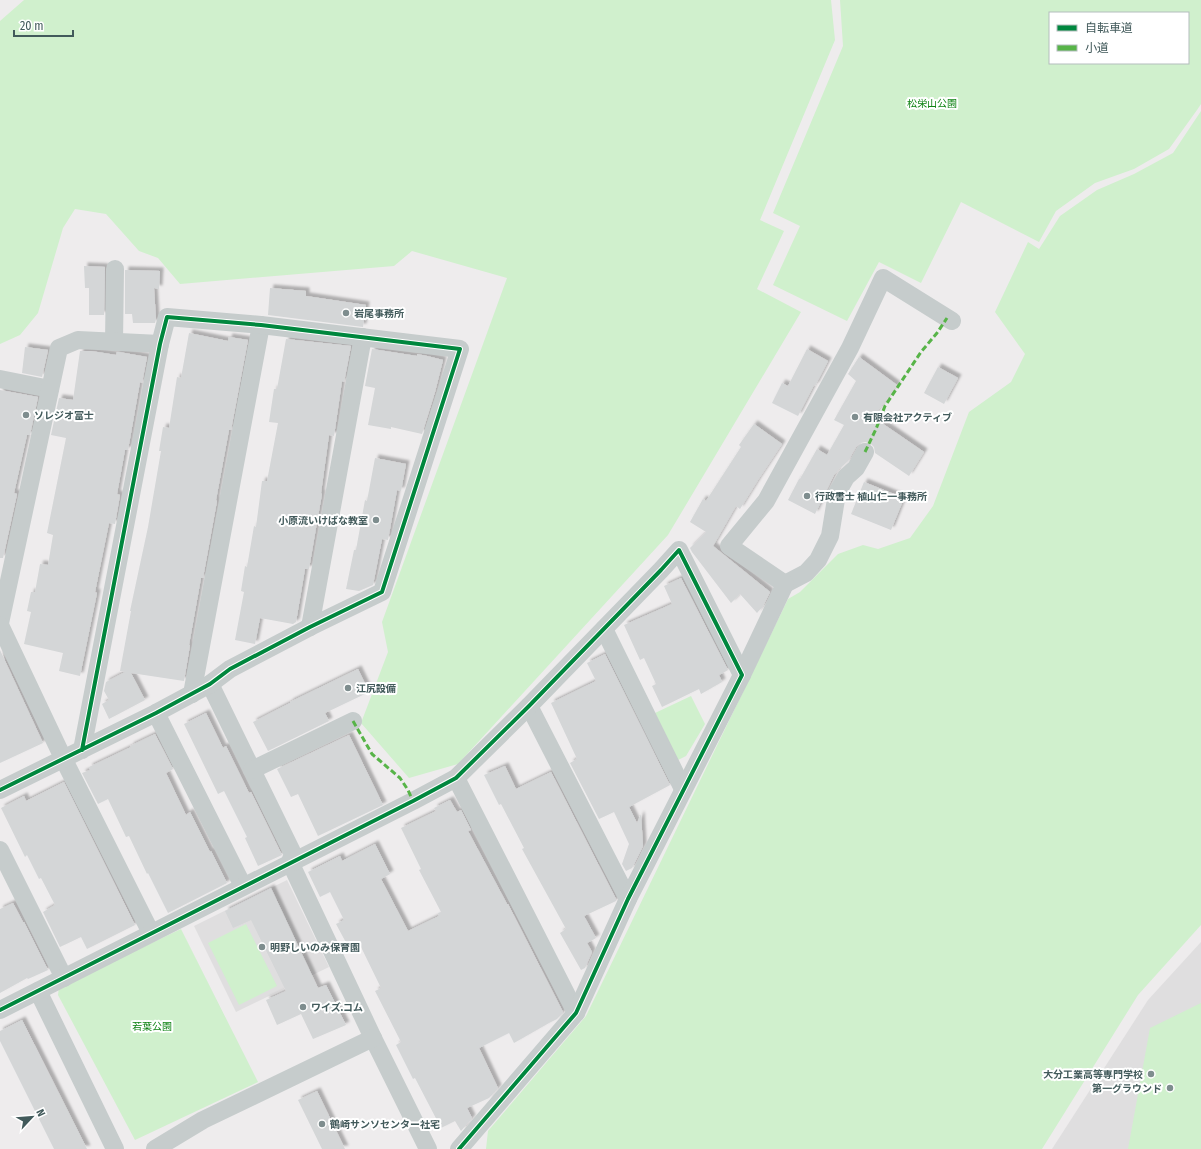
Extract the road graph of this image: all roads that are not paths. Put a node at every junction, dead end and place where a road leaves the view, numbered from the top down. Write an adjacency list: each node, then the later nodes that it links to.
1 (115, 269): 5 (street)
2 (952, 321): 10 (street)
3 (261, 325): 4 (street); 6 (street); 16 (street)
4 (363, 337): 12 (street); 12 (street)
5 (114, 342): 6 (street); 8 (street)
6 (160, 344): 20 (street)
7 (0, 379): 8 (street)
8 (50, 389): 11 (street)
9 (865, 452): 10 (street)
10 (785, 584): 14 (street)
11 (0, 624): 21 (street)
12 (310, 626): 15 (street)
13 (604, 629): 14 (street); 17 (street); 24 (street)
14 (742, 675): 24 (street)
15 (210, 684): 16 (street); 22 (street)
16 (192, 694): 18 (street)
17 (529, 706): 23 (street); 29 (street)
18 (156, 713): 20 (street); 28 (street)
19 (353, 721): 22 (street)
20 (82, 750): 21 (street)
21 (63, 758): 25 (street); 30 (street)
22 (252, 770): 27 (street)
23 (456, 778): 27 (street); 34 (street)
24 (683, 789): 29 (street)
25 (0, 790)
26 (0, 850): 31 (street)
27 (290, 862): 28 (street); 35 (street)
28 (243, 886): 30 (street)
29 (628, 899): 34 (street)
30 (152, 933): 31 (street)
31 (64, 978): 32 (street)
32 (38, 991): 33 (street); 36 (street)
33 (0, 1010)
34 (576, 1013): 39 (street)
35 (373, 1038): 37 (street); 38 (street)
36 (115, 1149)
37 (155, 1149)
38 (428, 1149)
39 (458, 1149)

